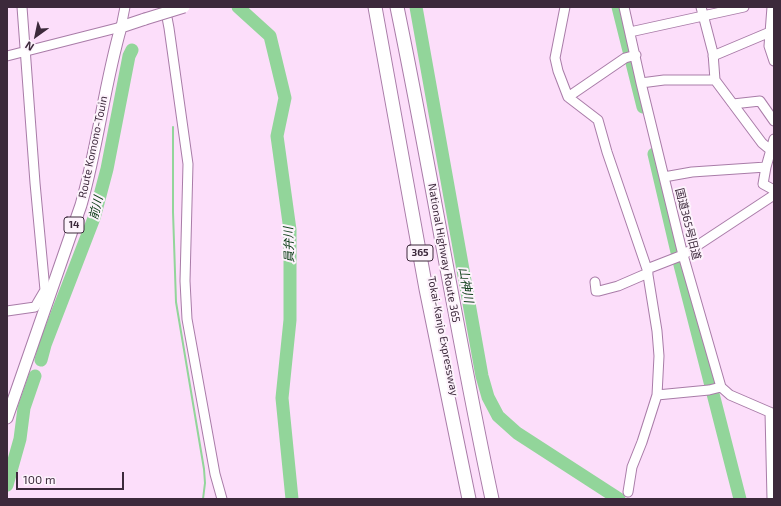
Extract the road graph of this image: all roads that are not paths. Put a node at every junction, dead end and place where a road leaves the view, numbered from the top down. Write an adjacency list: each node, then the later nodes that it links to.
1 (22, 7): 16 (street)
2 (125, 7): 13 (street)
3 (165, 7): 42 (street)
4 (184, 7): 13 (main road, bridge)
5 (376, 7): 43 (highway, 365)
6 (383, 7): 44 (highway, Tokai-Kanjo Expressway)
7 (397, 7): 45 (highway, National Highway Route 365 / 365)
8 (566, 7): 23 (street)
9 (624, 7): 14 (street, 国道365号旧道)
10 (744, 7): 12 (street)
11 (772, 7): 15 (street)
12 (702, 12): 14 (street); 18 (street)
13 (121, 27): 16 (street); 35 (main road, Route Komono-Touin / 14)
14 (630, 32): 19 (street, 国道365号旧道)
15 (770, 32): 18 (street); 20 (street)
16 (25, 52): 17 (street); 35 (street)
17 (7, 56)
18 (713, 56): 21 (street)
19 (631, 57): 22 (street, 国道365号旧道); 23 (street)
20 (774, 61)
21 (715, 80): 22 (street); 24 (street)
22 (641, 83): 29 (street, 国道365号旧道)
23 (568, 97): 33 (street)
24 (732, 104): 25 (street); 27 (street)
25 (774, 121)
26 (774, 139): 27 (street)
27 (772, 152): 28 (street)
28 (766, 167): 29 (street); 30 (street)
29 (664, 177): 32 (street, 国道365号旧道)
30 (774, 190)
31 (774, 195): 32 (street)
32 (679, 256): 33 (street); 37 (street, 国道365号旧道)
33 (647, 271): 34 (street); 38 (street)
34 (595, 282)
35 (48, 291): 36 (street); 40 (main road, Route Komono-Touin / 14)
36 (7, 311)
37 (716, 389): 38 (street); 39 (street)
38 (657, 396): 41 (street)
39 (772, 413): 46 (street)
40 (7, 418)
41 (628, 492)
42 (222, 499)
43 (469, 499)
44 (475, 499)
45 (492, 499)
46 (772, 499)

